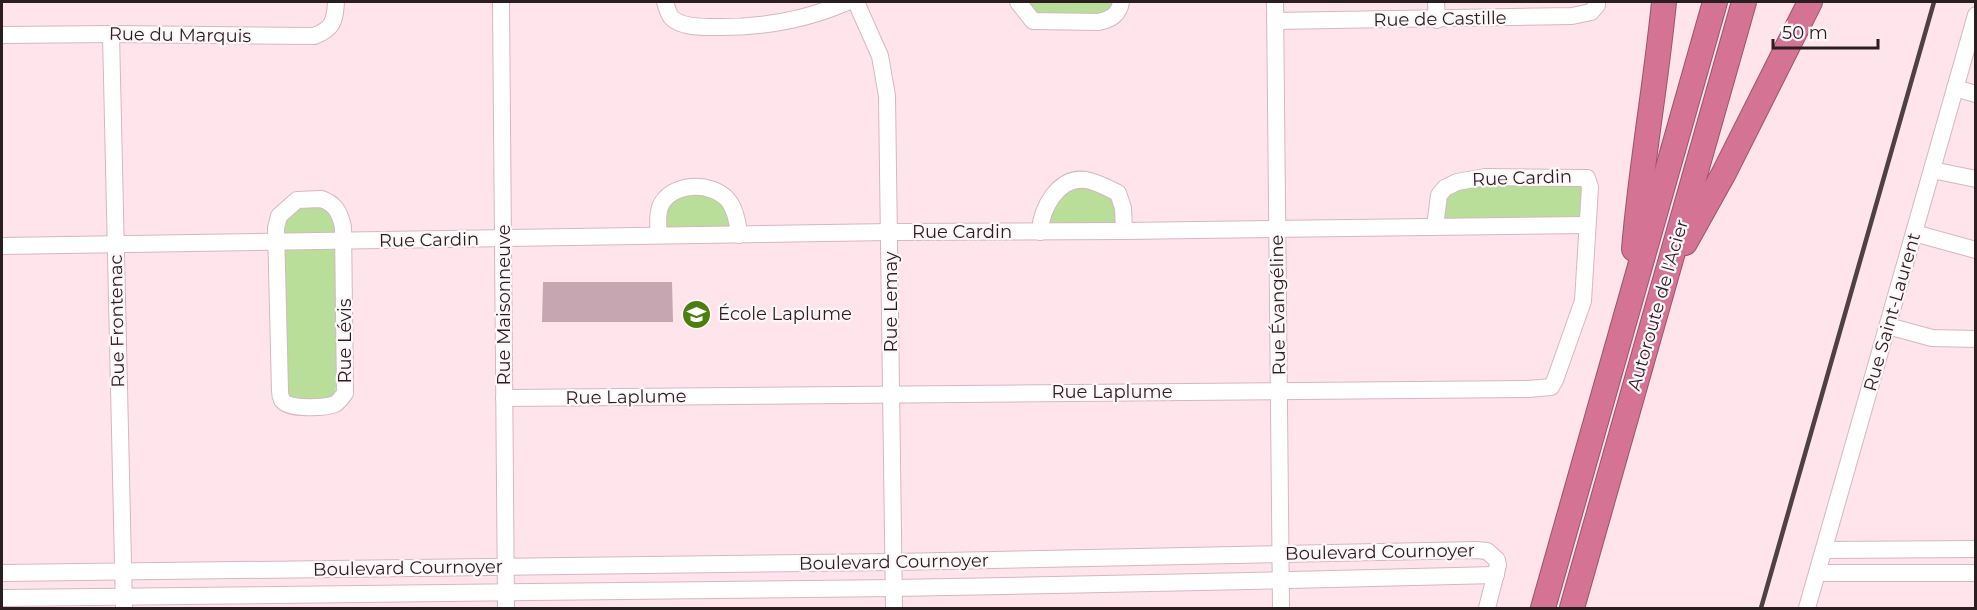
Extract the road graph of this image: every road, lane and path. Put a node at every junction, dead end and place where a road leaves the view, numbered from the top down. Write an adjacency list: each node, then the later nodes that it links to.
1 (336, 2): 19 (street, Rue du Marquis)
2 (501, 2): 34 (street, Rue Maisonneuve)
3 (665, 2): 4 (street)
4 (846, 2)
5 (856, 2): 29 (street, Rue Lemay)
6 (1018, 2): 7 (street)
7 (1121, 2)
8 (1275, 2): 17 (street, Rue Évangéline)
9 (1436, 2): 16 (street)
10 (1597, 2): 16 (street, Rue de Castille)
11 (1664, 2): 41 (highway)
12 (1715, 2): 41 (highway, Autoroute de l'Acier)
13 (1744, 2): 40 (highway, Autoroute de l'Acier)
14 (1810, 2): 40 (highway)
15 (1976, 15): 18 (street, Rue Saint-Laurent)
16 (1437, 20): 17 (street, Rue de Castille)
17 (1275, 21): 27 (street, Rue Évangéline)
18 (1973, 32): 21 (street, Rue Saint-Laurent)
19 (111, 34): 20 (street, Rue du Marquis); 37 (street, Rue Frontenac)
20 (2, 35)
21 (1955, 88): 22 (street); 23 (street, Rue Saint-Laurent)
22 (1976, 94)
23 (1932, 170): 24 (street); 31 (street, Rue Saint-Laurent)
24 (1974, 174)
25 (1587, 225): 26 (street, Rue Cardin); 26 (street, Rue Cardin); 44 (street, Rue Laplume)
26 (1435, 227): 27 (street, Rue Cardin)
27 (1277, 230): 28 (street, Rue Cardin); 44 (street, Rue Évangéline)
28 (1124, 231): 30 (street, Rue Cardin); 30 (street)
29 (890, 232): 30 (street, Rue Cardin); 33 (street, Rue Cardin); 45 (street, Rue Lemay)
30 (1040, 232)
31 (1914, 233): 39 (street); 42 (street, Rue Saint-Laurent)
32 (659, 235): 33 (street, Rue Cardin); 33 (street); 34 (street, Rue Cardin)
33 (739, 235)
34 (503, 239): 35 (street, Rue Cardin); 46 (street, Rue Maisonneuve)
35 (344, 241): 36 (street, Rue Cardin); 36 (street); 36 (street, Rue Lévis)
36 (276, 242): 37 (street, Rue Cardin)
37 (116, 244): 38 (street, Rue Cardin); 52 (street, Rue Frontenac)
38 (2, 246)
39 (1976, 250)
40 (1664, 282): 67 (highway, Autoroute de l'Acier)
41 (1629, 304): 66 (highway, Autoroute de l'Acier)
42 (1888, 326): 43 (street); 48 (street, Rue Saint-Laurent)
43 (1976, 339)
44 (1279, 391): 45 (street, Rue Laplume); 49 (street, Rue Évangéline)
45 (892, 396): 46 (street, Rue Laplume); 50 (street, Rue Lemay)
46 (504, 398): 51 (street, Rue Maisonneuve)
47 (1976, 549): 48 (street)
48 (1824, 550): 54 (street, Rue Saint-Laurent)
49 (1281, 554): 50 (street, Boulevard Cournoyer); 56 (street, Boulevard Cournoyer); 57 (street, Rue Évangéline)
50 (893, 562): 51 (street, Boulevard Cournoyer); 58 (street, Rue Lemay)
51 (506, 567): 52 (street, Boulevard Cournoyer); 59 (street, Rue Maisonneuve)
52 (123, 572): 53 (street, Boulevard Cournoyer); 61 (street, Rue Frontenac)
53 (2, 573)
54 (1818, 573): 55 (street); 68 (street, Rue Saint-Laurent)
55 (1976, 573)
56 (1496, 575): 57 (street, Boulevard Cournoyer); 65 (street)
57 (1281, 581): 58 (street, Boulevard Cournoyer); 64 (street, Rue Évangéline)
58 (894, 588): 59 (street, Boulevard Cournoyer); 63 (street, Rue Lemay)
59 (506, 590): 61 (street, Boulevard Cournoyer); 62 (street, Rue Maisonneuve)
60 (2, 598): 61 (street, Boulevard Cournoyer)
61 (124, 602)
62 (506, 609)
63 (894, 609)
64 (1281, 609)
65 (1487, 609)
66 (1543, 609)
67 (1572, 609)
68 (1807, 609)

